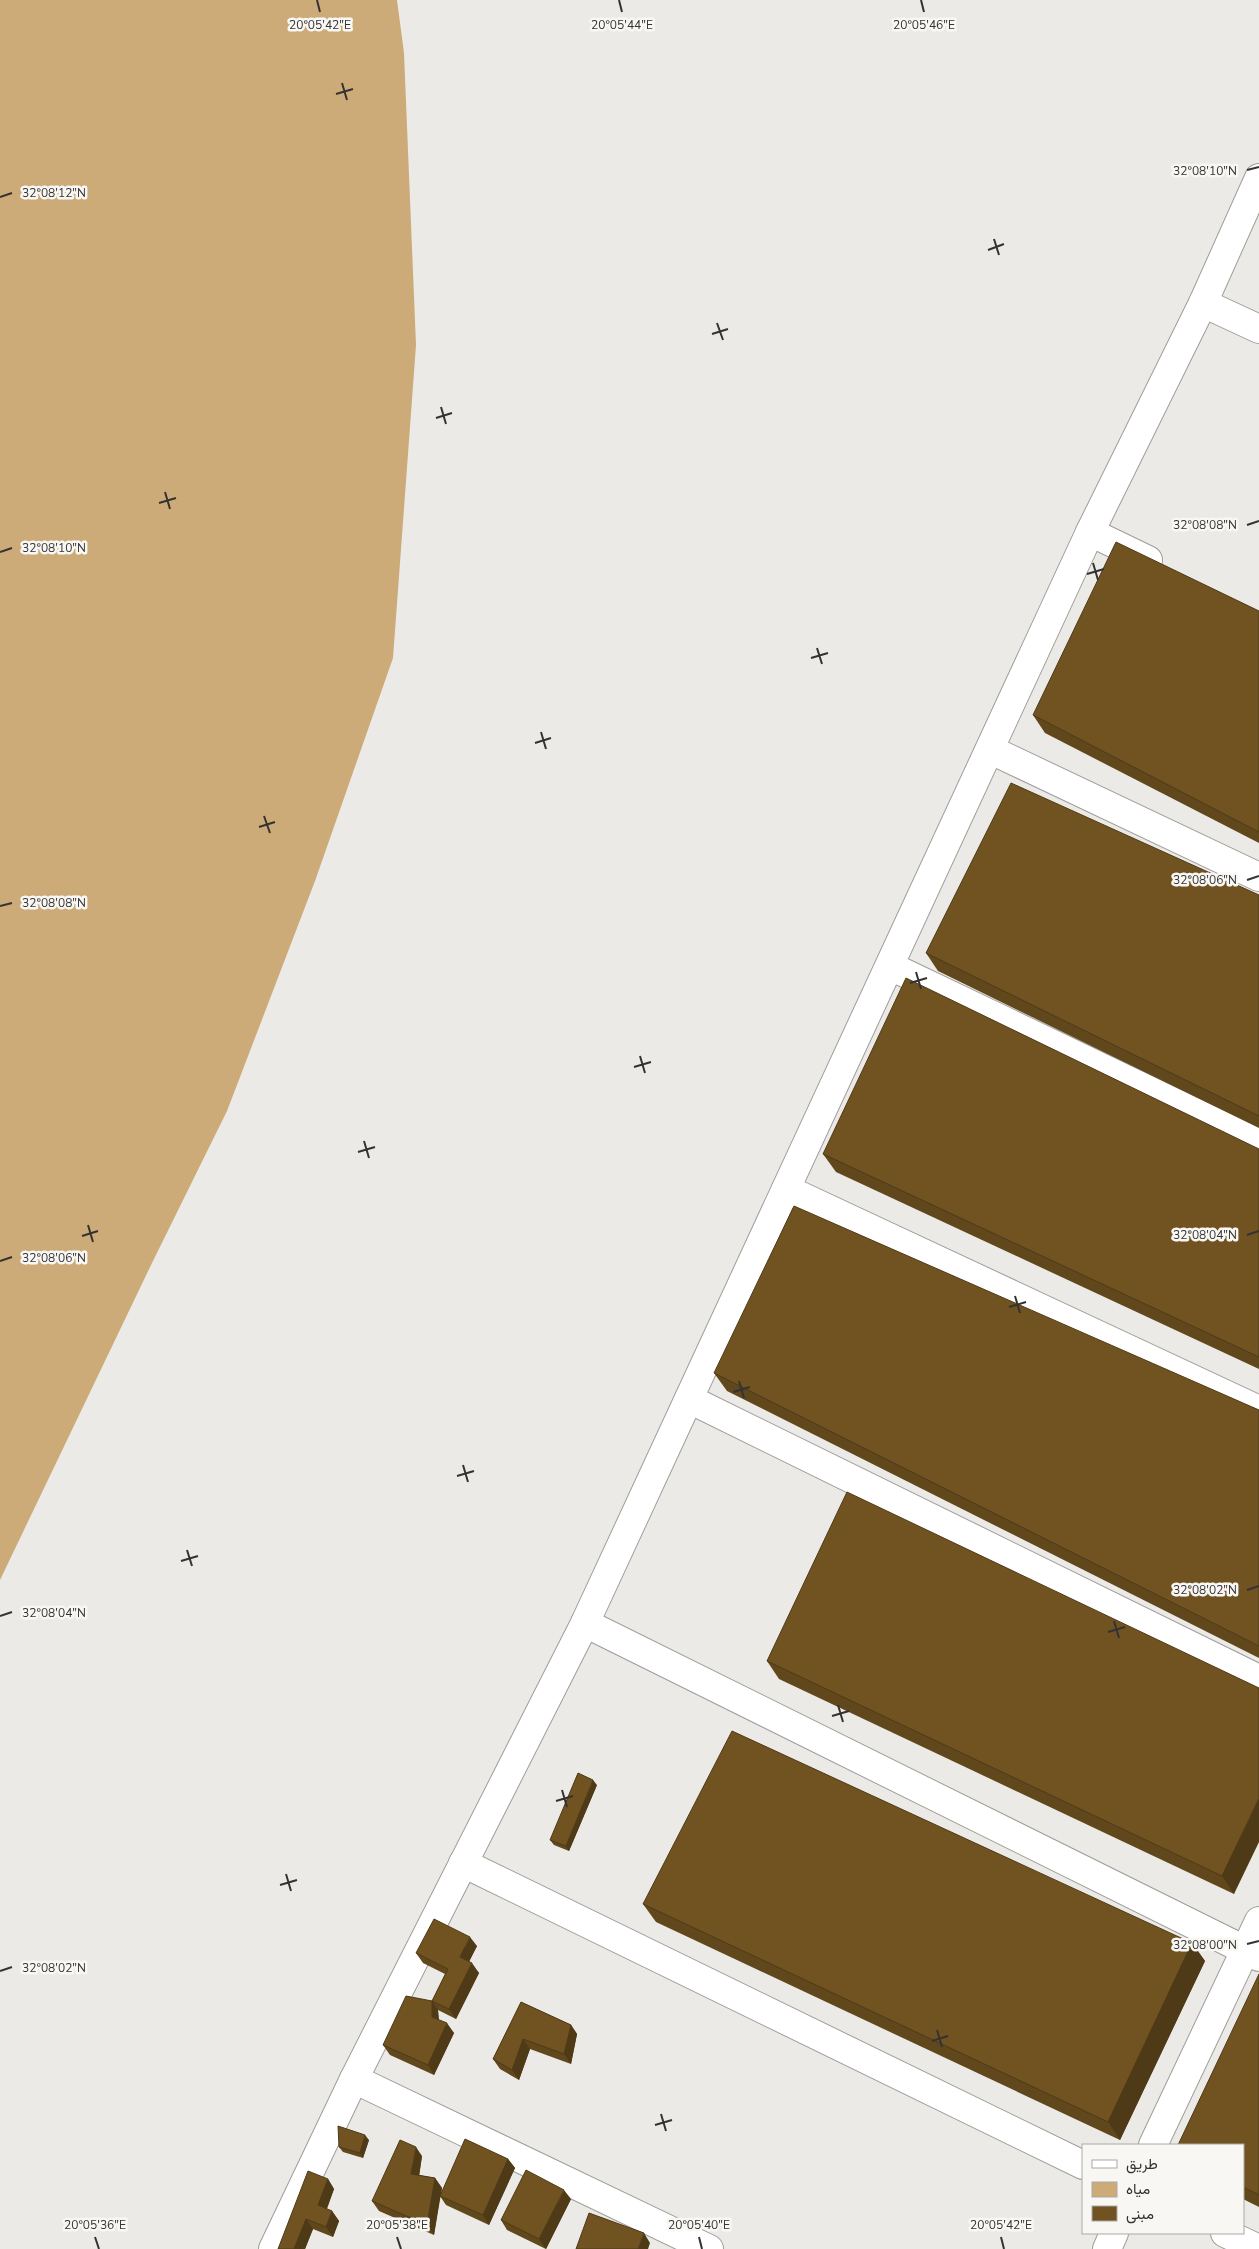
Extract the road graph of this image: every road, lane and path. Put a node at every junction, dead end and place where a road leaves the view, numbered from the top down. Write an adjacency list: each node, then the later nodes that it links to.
1 (1259, 178): 2 (street)
2 (1203, 303): 3 (street); 4 (street)
3 (1259, 330)
4 (1090, 532): 5 (street); 6 (street)
5 (1170, 571)
6 (991, 750): 7 (street); 8 (street)
7 (1259, 878)
8 (890, 966): 9 (street); 10 (street)
9 (1259, 1143)
10 (786, 1189): 11 (street); 12 (street)
11 (689, 1399): 13 (street); 14 (street)
12 (1259, 1410)
13 (585, 1623): 15 (street); 17 (street)
14 (1259, 1679)
15 (463, 1863): 18 (street); 20 (street)
16 (1259, 1921): 17 (street)
17 (1252, 1953): 19 (street)
18 (354, 2079): 23 (street); 24 (street)
19 (1154, 2144)
20 (1082, 2165)
21 (1114, 2234): 25 (street)
22 (1226, 2234): 26 (street)
23 (273, 2249)
24 (709, 2249)
25 (1107, 2249)
26 (1259, 2249)

